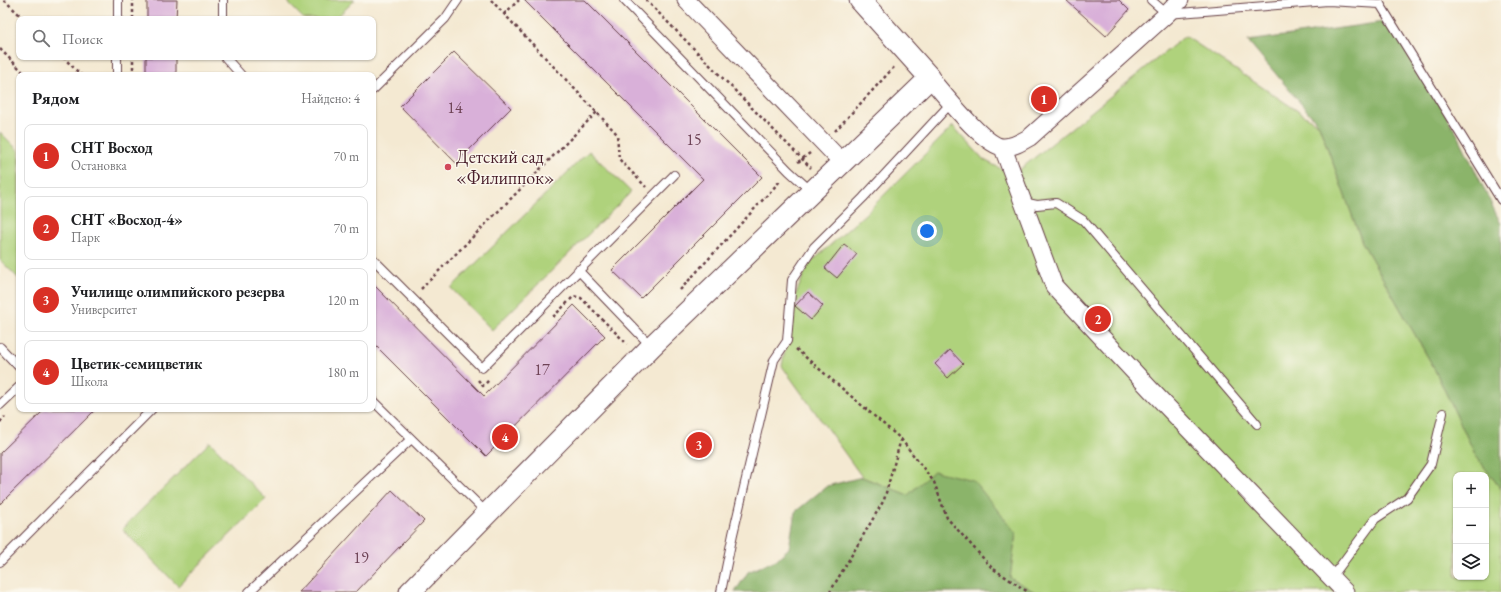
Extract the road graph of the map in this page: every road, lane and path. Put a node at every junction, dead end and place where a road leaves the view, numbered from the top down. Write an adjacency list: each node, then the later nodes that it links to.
1 (4, 0): 18 (path)
2 (118, 0): 19 (lane)
3 (133, 0): 20 (path)
4 (223, 0): 21 (lane)
5 (458, 0): 33 (lane)
6 (491, 0): 16 (path)
7 (519, 0): 16 (path)
8 (624, 0): 40 (lane)
9 (646, 0): 40 (path)
10 (686, 0): 37 (street)
11 (860, 0): 32 (street)
12 (1151, 0): 17 (lane)
13 (1180, 0): 17 (street)
14 (1328, 1): 15 (lane); 17 (lane)
15 (1381, 2): 41 (lane)
16 (504, 14): 35 (path)
17 (1167, 14): 36 (street)
18 (21, 16)
19 (118, 16)
20 (133, 16)
21 (224, 16)
22 (0, 49): 27 (path)
23 (66, 60): 28 (path)
24 (117, 60): 29 (lane)
25 (133, 60): 30 (path)
26 (228, 60): 31 (lane)
27 (23, 72)
28 (78, 72)
29 (117, 72)
30 (133, 72)
31 (238, 72)
32 (930, 78): 34 (street); 37 (street)
33 (376, 87)
34 (952, 102): 36 (street); 46 (lane)
35 (597, 112): 39 (path); 45 (path)
36 (1004, 148): 42 (street)
37 (842, 162): 40 (street)
38 (674, 175): 44 (lane)
39 (641, 182)
40 (818, 186): 47 (street)
41 (1501, 200)
42 (1023, 202): 55 (lane); 60 (street)
43 (376, 262): 45 (lane)
44 (578, 270): 45 (lane); 47 (lane)
45 (412, 298)
46 (787, 341): 57 (path); 63 (lane)
47 (652, 346): 58 (street)
48 (0, 347): 49 (lane)
49 (16, 363)
50 (16, 390): 52 (lane)
51 (376, 404): 56 (lane)
52 (0, 405)
53 (149, 412): 59 (lane)
54 (1443, 413): 60 (lane)
55 (1257, 424)
56 (411, 439): 58 (lane); 61 (lane)
57 (900, 439): 64 (path); 65 (path)
58 (488, 514): 62 (street)
59 (0, 562)
60 (1332, 577): 66 (street)
61 (249, 592)
62 (410, 592)
63 (721, 592)
64 (830, 592)
65 (1028, 592)
66 (1345, 592)

